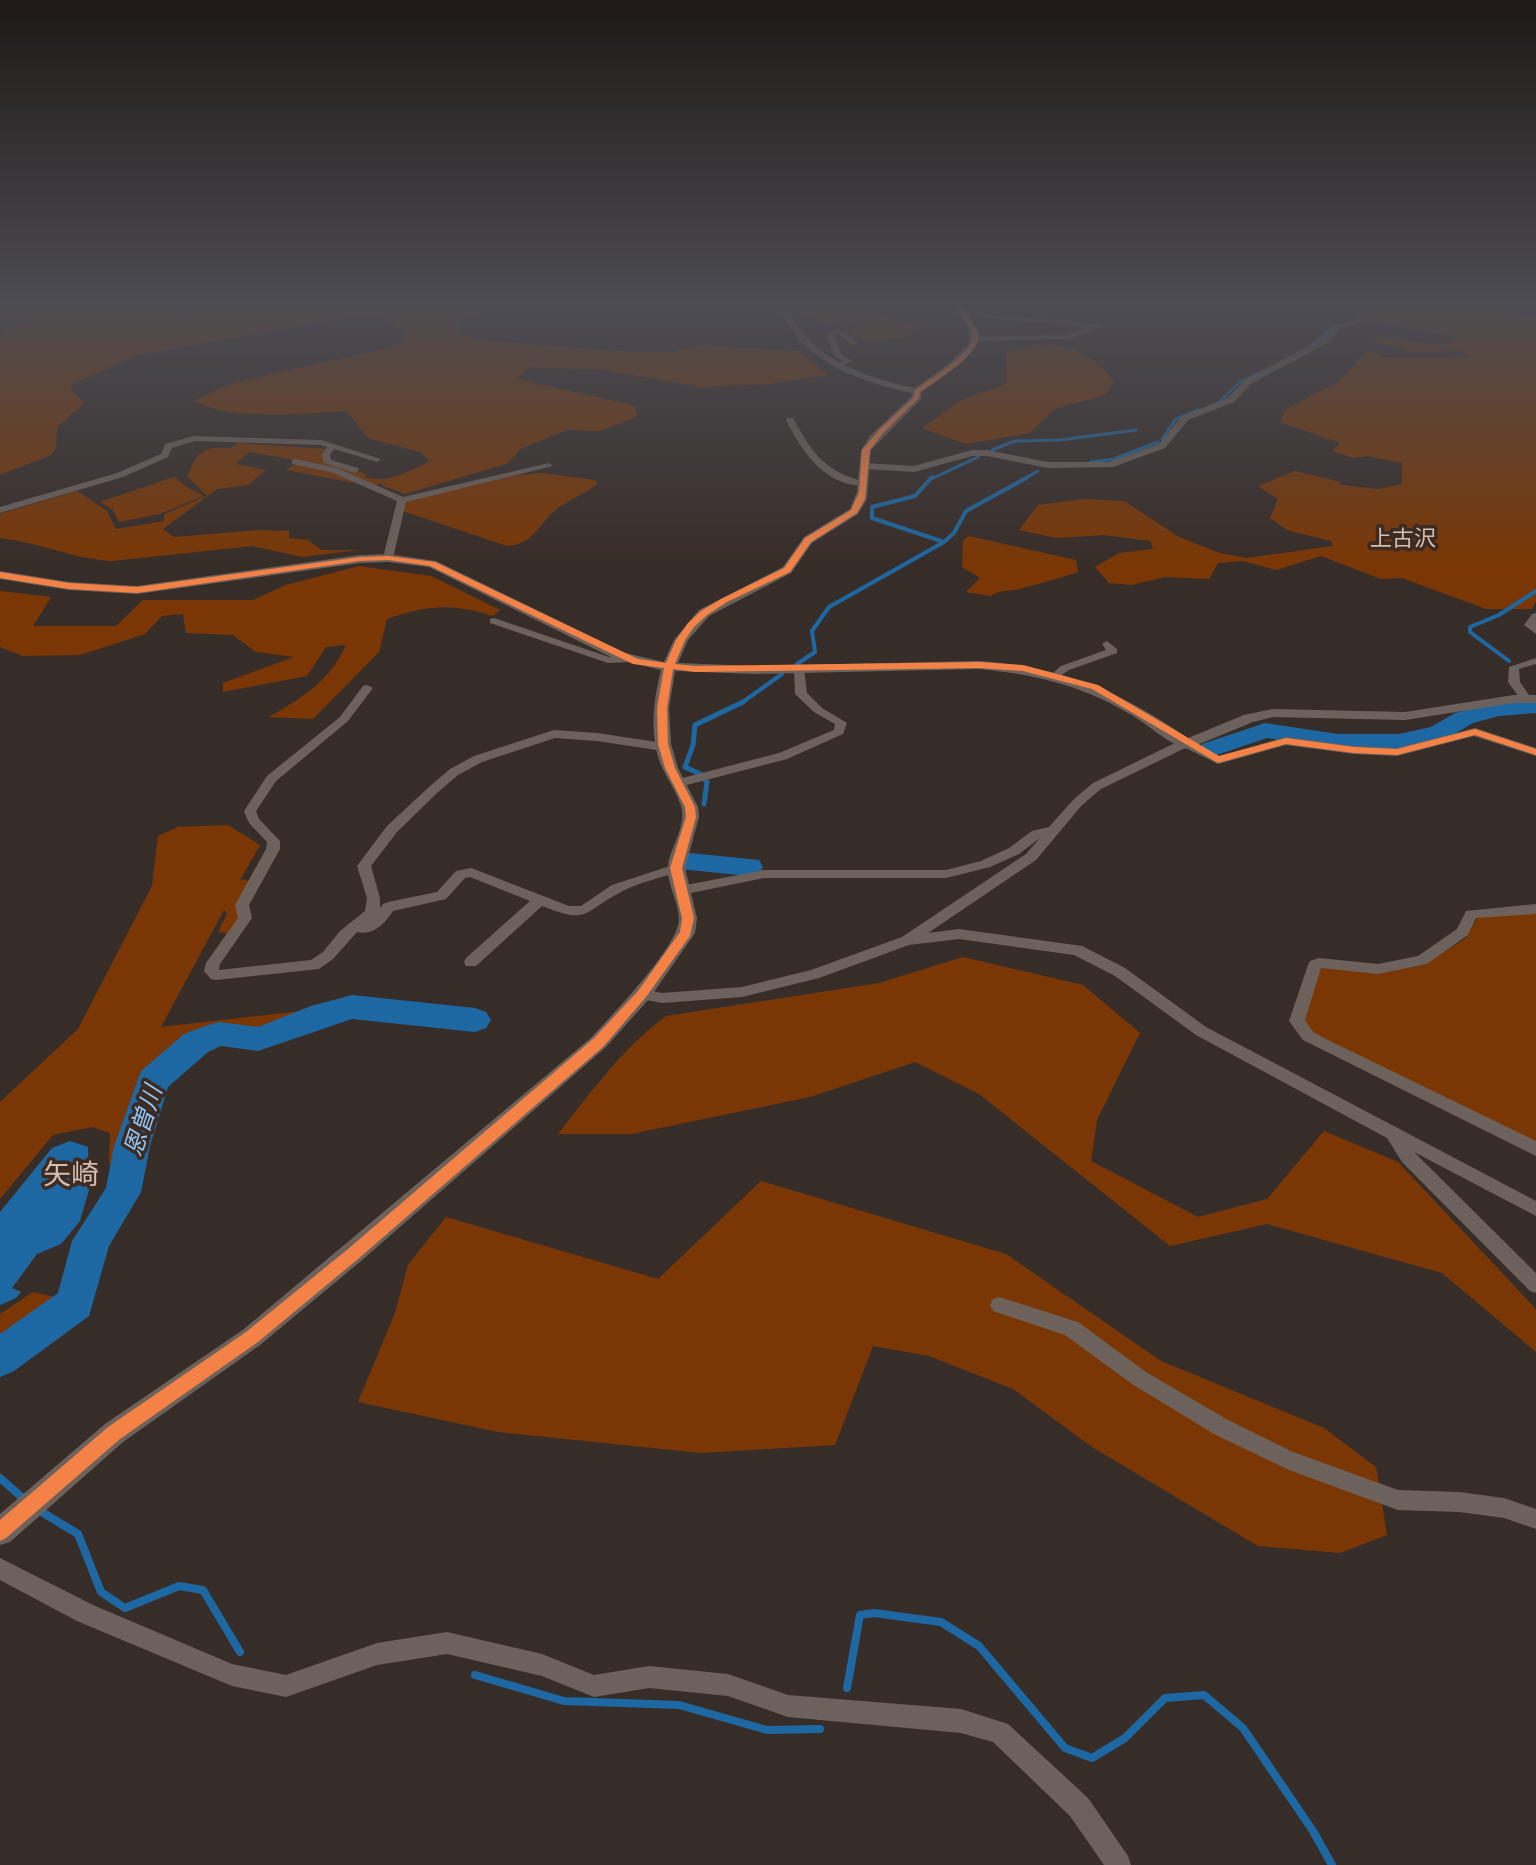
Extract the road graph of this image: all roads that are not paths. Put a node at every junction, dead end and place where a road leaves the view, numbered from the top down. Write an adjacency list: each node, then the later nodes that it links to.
1 (917, 391): 8 (street)
2 (1239, 391): 8 (street)
3 (790, 420): 10 (street)
4 (332, 446): 5 (street); 9 (street); 12 (street)
5 (377, 459)
6 (295, 462): 11 (street)
7 (549, 466): 11 (street)
8 (864, 466): 10 (street)
9 (355, 470)
10 (862, 484): 21 (street)
11 (402, 500): 13 (street)
12 (0, 510)
13 (388, 558): 14 (street); 19 (street)
14 (0, 575)
15 (1536, 616): 17 (street)
16 (494, 621): 19 (street)
17 (1536, 631)
18 (1107, 644): 23 (street)
19 (630, 659): 21 (street)
20 (1536, 661): 25 (street)
21 (668, 668): 22 (street); 27 (street)
22 (799, 669): 23 (street); 31 (street)
23 (1057, 675): 26 (street)
24 (362, 693): 37 (street)
25 (1531, 699): 26 (street)
26 (1187, 744): 29 (street); 32 (street)
27 (663, 747): 31 (street); 37 (street)
28 (1501, 748): 30 (street)
29 (1536, 752)
30 (1536, 762)
31 (679, 783): 33 (street)
32 (1056, 830): 34 (street); 38 (street)
33 (676, 868): 34 (street); 35 (street)
34 (681, 890): 40 (street)
35 (540, 900): 37 (street); 39 (street)
36 (1536, 909): 42 (street)
37 (355, 927)
38 (907, 940): 40 (street); 41 (street)
39 (471, 962)
40 (642, 994): 47 (street)
41 (1391, 1130): 43 (street); 44 (street)
42 (1536, 1149)
43 (1536, 1209)
44 (1536, 1285)
45 (999, 1305): 46 (street)
46 (1536, 1519)
47 (6, 1526)
48 (0, 1569): 49 (street)
49 (1119, 1865)

